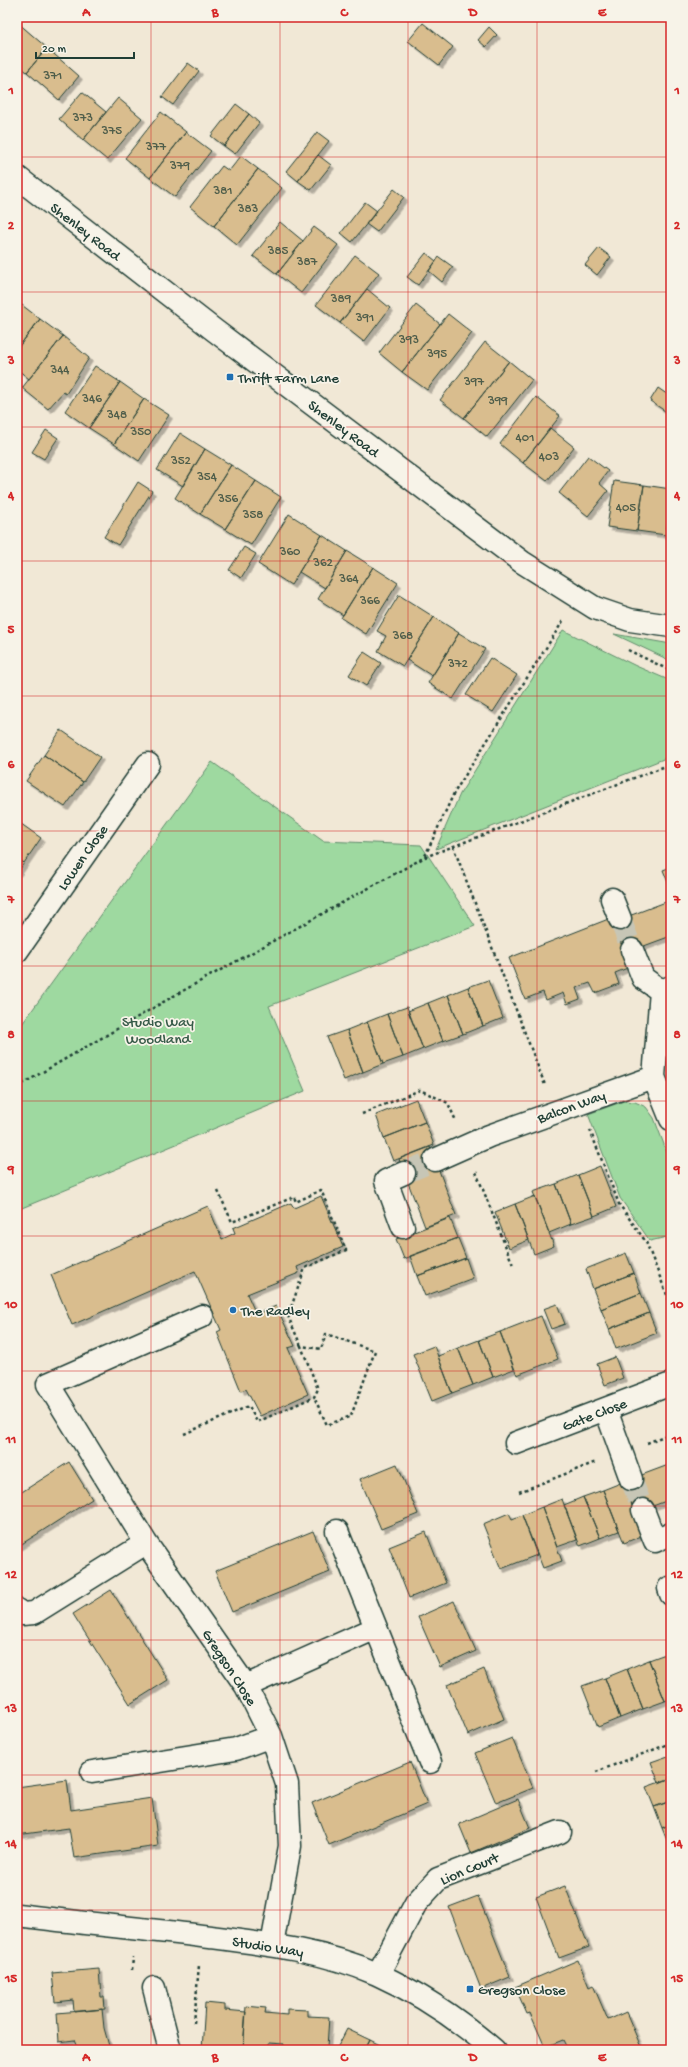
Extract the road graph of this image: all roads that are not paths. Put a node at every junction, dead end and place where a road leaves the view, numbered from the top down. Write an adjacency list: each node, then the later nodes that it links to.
1 (17, 177): 2 (street, Shenley Road)
2 (671, 626)
3 (148, 764): 7 (street, Lowen Close)
4 (612, 899): 5 (street)
5 (620, 919)
6 (632, 950): 8 (street)
7 (17, 951)
8 (666, 989): 9 (street)
9 (654, 1077): 10 (street); 11 (street, Balcon Way)
10 (671, 1119)
11 (435, 1160)
12 (404, 1173): 13 (street)
13 (403, 1227)
14 (202, 1316): 22 (street, Gregson Close)
15 (671, 1384): 16 (street, Gate Close)
16 (606, 1410): 17 (street, Gate Close); 18 (street)
17 (516, 1443)
18 (631, 1479)
19 (643, 1510): 21 (street)
20 (337, 1531): 24 (street)
21 (671, 1534)
22 (146, 1544): 23 (street); 25 (street, Gregson Close)
23 (17, 1610)
24 (376, 1628): 25 (street); 27 (street)
25 (246, 1686): 26 (street, Gregson Close)
26 (271, 1736): 28 (street); 31 (street, Gregson Close)
27 (430, 1762)
28 (92, 1772)
29 (560, 1832): 32 (street, Lion Court)
30 (17, 1916): 31 (street, Studio Way)
31 (272, 1945): 32 (street, Studio Way)
32 (378, 1974): 35 (street, Studio Way)
33 (154, 1988): 34 (street)
34 (170, 2048)
35 (494, 2050)

